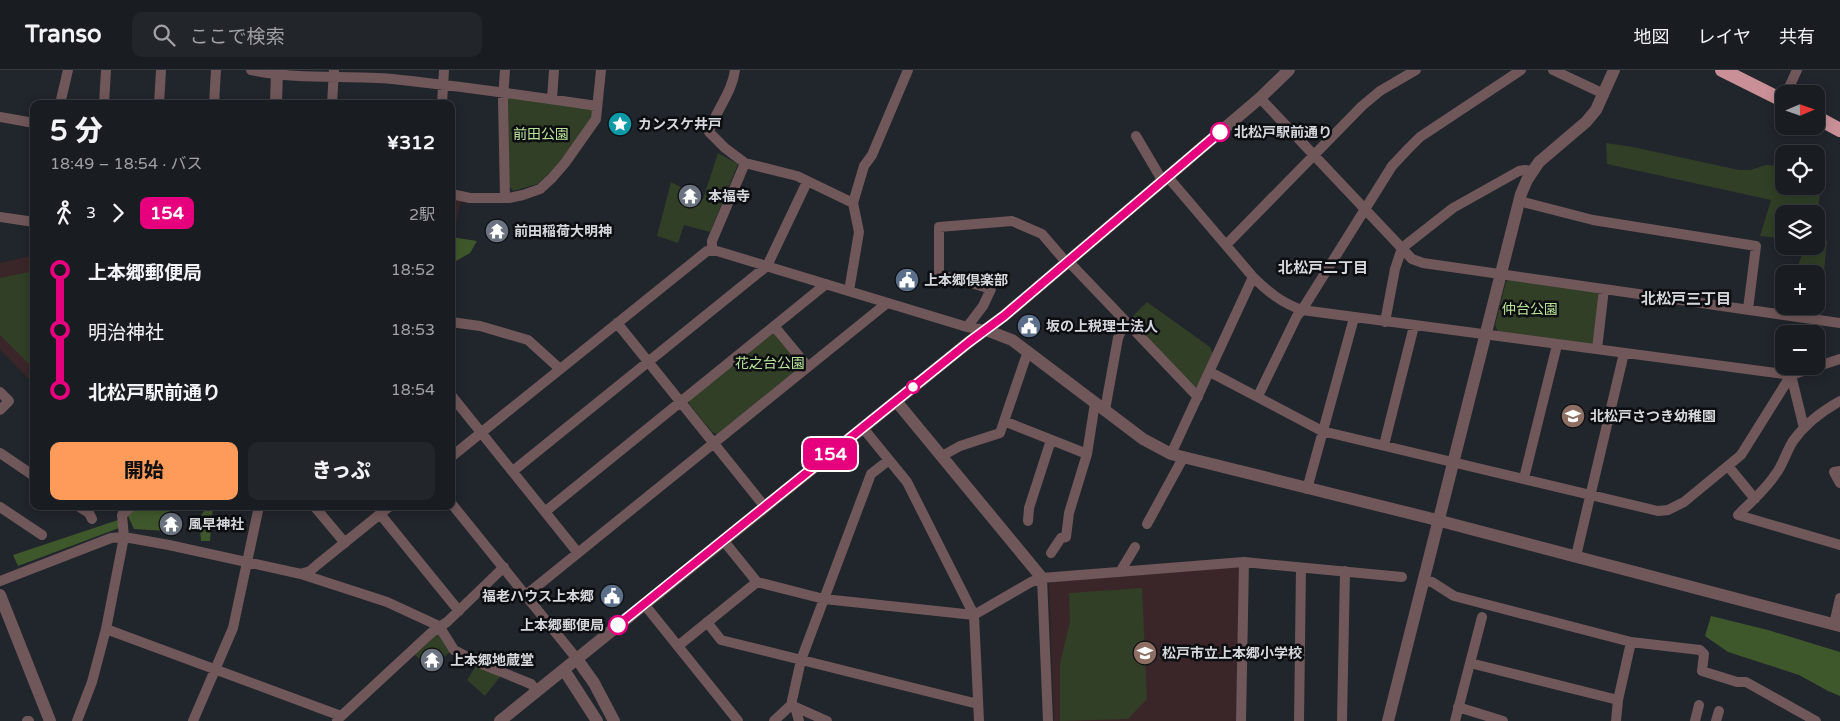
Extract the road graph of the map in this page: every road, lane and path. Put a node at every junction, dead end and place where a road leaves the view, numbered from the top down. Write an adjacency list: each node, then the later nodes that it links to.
1 (68, 70): 29 (street)
2 (106, 70): 30 (street)
3 (161, 70): 31 (street)
4 (216, 70): 32 (street)
5 (252, 70): 19 (street)
6 (444, 70): 22 (street)
7 (505, 70): 24 (street)
8 (554, 70): 28 (street)
9 (601, 70): 36 (street)
10 (735, 70): 43 (street)
11 (908, 70): 50 (street)
12 (1289, 70): 27 (street)
13 (1521, 70): 51 (street)
14 (1553, 70): 25 (street)
15 (1614, 70): 25 (street)
16 (1722, 70): 26 (highway)
17 (1797, 70): 23 (street)
18 (1412, 71): 42 (street)
19 (277, 73): 20 (street); 33 (street)
20 (334, 74): 21 (street); 34 (street)
21 (390, 74): 22 (street)
22 (443, 85): 24 (street); 35 (street)
23 (1790, 85)
24 (503, 92): 28 (street); 48 (street)
25 (1604, 94): 44 (street)
26 (1775, 95)
27 (1260, 98): 42 (street); 45 (street)
28 (552, 99): 36 (street)
29 (61, 100)
30 (104, 100)
31 (159, 100)
32 (214, 100)
33 (276, 100)
34 (332, 100)
35 (442, 100)
36 (597, 106): 48 (street)
37 (0, 117): 38 (street)
38 (30, 122)
39 (1825, 122): 40 (highway)
40 (1840, 130)
41 (1136, 136): 45 (street)
42 (1314, 155): 51 (street); 54 (street)
43 (744, 163): 46 (street); 56 (street)
44 (1532, 171): 49 (street); 55 (street)
45 (1164, 178): 54 (street); 57 (street)
46 (807, 182): 50 (street); 58 (street)
47 (455, 195): 48 (street)
48 (505, 198)
49 (1519, 201): 59 (street); 65 (street)
50 (853, 203): 63 (street)
51 (1365, 209): 55 (street); 66 (street)
52 (0, 217): 53 (street)
53 (30, 219)
54 (1226, 245): 60 (street)
55 (1402, 248): 59 (street); 69 (street)
56 (712, 250): 58 (street); 71 (street)
57 (1067, 261): 68 (street); 75 (street); 76 (street)
58 (767, 266): 61 (street); 83 (street)
59 (1500, 274): 62 (street); 77 (street)
60 (1253, 277): 66 (street); 87 (street)
61 (826, 284): 63 (street); 73 (street)
62 (1604, 289): 65 (street); 79 (street)
63 (849, 291): 64 (street)
64 (887, 303): 75 (street); 85 (street)
65 (1748, 309): 72 (street)
66 (1302, 310): 67 (street); 92 (street)
67 (1354, 318): 69 (street); 102 (street)
68 (1125, 321): 91 (street); 97 (street)
69 (1385, 322): 74 (street)
70 (455, 323): 86 (street)
71 (617, 323): 83 (street); 86 (street)
72 (1840, 323)
73 (774, 326): 85 (street); 96 (street)
74 (1414, 326): 77 (street); 106 (street)
75 (967, 327): 76 (street)
76 (986, 330): 80 (street); 94 (street)
77 (1485, 335): 78 (street); 113 (street)
78 (1557, 345): 79 (street); 118 (street)
79 (1597, 349): 81 (street)
80 (1028, 352): 97 (street); 99 (street)
81 (1624, 353): 88 (street); 121 (street)
82 (1840, 359): 84 (street)
83 (648, 362): 96 (street); 115 (street)
84 (1825, 364)
85 (808, 367): 105 (street)
86 (560, 369): 103 (street)
87 (1210, 372): 91 (street); 92 (street)
88 (1775, 373)
89 (1791, 375): 101 (street); 114 (street)
90 (0, 392): 98 (street)
91 (1198, 396): 111 (street)
92 (1258, 396): 102 (street)
93 (455, 401): 103 (street)
94 (896, 401): 100 (street); 110 (street)
95 (1840, 401): 101 (street)
96 (680, 402): 105 (street); 131 (street)
97 (1100, 407): 109 (street); 111 (street)
98 (0, 410)
99 (1004, 421): 104 (street); 110 (street)
100 (863, 428): 112 (street); 124 (street)
101 (1804, 428): 122 (street)
102 (1322, 431): 106 (street); 120 (street)
103 (482, 433): 108 (street); 115 (street)
104 (1051, 440): 109 (street); 134 (street)
105 (713, 444): 124 (street); 143 (street)
106 (1384, 445): 113 (street)
107 (0, 453): 117 (street)
108 (455, 454)
109 (1087, 454): 144 (street)
110 (942, 456): 154 (street)
111 (1177, 456): 120 (street); 136 (street)
112 (889, 460): 161 (street); 164 (street)
113 (1454, 462): 118 (street); 135 (street)
114 (1728, 466): 121 (street); 122 (street)
115 (513, 471): 131 (street)
116 (1840, 471): 119 (street)
117 (30, 473)
118 (1524, 478): 121 (street)
119 (1840, 483)
120 (1307, 489): 135 (street)
121 (1591, 495): 145 (street)
122 (1755, 499): 141 (street)
123 (0, 507): 137 (street)
124 (766, 507): 139 (street)
125 (455, 508): 148 (street)
126 (84, 510): 133 (street)
127 (128, 510): 138 (street)
128 (257, 510): 146 (street)
129 (317, 510): 140 (street)
130 (385, 510): 132 (street)
131 (546, 511): 143 (street)
132 (380, 514): 140 (street); 163 (street)
133 (92, 519)
134 (1028, 521)
135 (1439, 521): 145 (street); 156 (street)
136 (1148, 524)
137 (42, 535)
138 (124, 537): 146 (street); 155 (street); 169 (street)
139 (723, 540): 157 (street); 162 (street)
140 (345, 543): 152 (street)
141 (1840, 545)
142 (1135, 547): 151 (street)
143 (578, 553): 159 (street)
144 (1051, 553)
145 (1576, 556): 167 (street)
146 (247, 562): 152 (street); 175 (street)
147 (1244, 562): 149 (street); 151 (street); 196 (street)
148 (504, 567): 159 (street); 163 (street)
149 (1301, 568): 150 (street); 197 (street)
150 (1345, 571): 153 (street); 198 (street)
151 (1120, 572): 154 (street)
152 (301, 574): 168 (street)
153 (1402, 577)
154 (1042, 578): 164 (street); 195 (street)
155 (0, 581)
156 (1424, 581): 170 (street); 199 (street)
157 (756, 582): 161 (street); 166 (street)
158 (0, 595): 185 (street)
159 (526, 595): 172 (street)
160 (1840, 598): 167 (street)
161 (824, 599): 164 (street); 173 (street)
162 (644, 604): 171 (street); 172 (street)
163 (459, 611): 168 (street)
164 (974, 615): 179 (street)
165 (1482, 617): 174 (street)
166 (707, 622): 171 (street); 173 (street)
167 (1837, 625)
168 (440, 626): 177 (street); 183 (street)
169 (106, 629): 175 (street); 186 (street)
170 (1631, 642): 178 (street); 204 (street)
171 (678, 646): 190 (street)
172 (577, 659): 176 (street); 184 (street)
173 (802, 660): 179 (street); 181 (street)
174 (1470, 662): 178 (street); 182 (street)
175 (216, 670): 183 (street); 187 (street)
176 (564, 670): 177 (street); 189 (street)
177 (537, 691): 188 (street)
178 (1618, 700): 202 (street)
179 (978, 704): 194 (street)
180 (1699, 705): 203 (street)
181 (794, 706): 191 (street); 192 (street); 193 (street)
182 (1458, 707): 200 (street); 201 (street)
183 (339, 719)
184 (611, 720)
185 (50, 721)
186 (77, 721)
187 (193, 721)
188 (500, 721)
189 (597, 721)
190 (738, 721)
191 (774, 721)
192 (799, 721)
193 (827, 721)
194 (979, 721)
195 (1048, 721)
196 (1241, 721)
197 (1299, 721)
198 (1342, 721)
199 (1388, 721)
200 (1455, 721)
201 (1503, 721)
202 (1616, 721)
203 (1695, 721)
204 (1816, 721)

